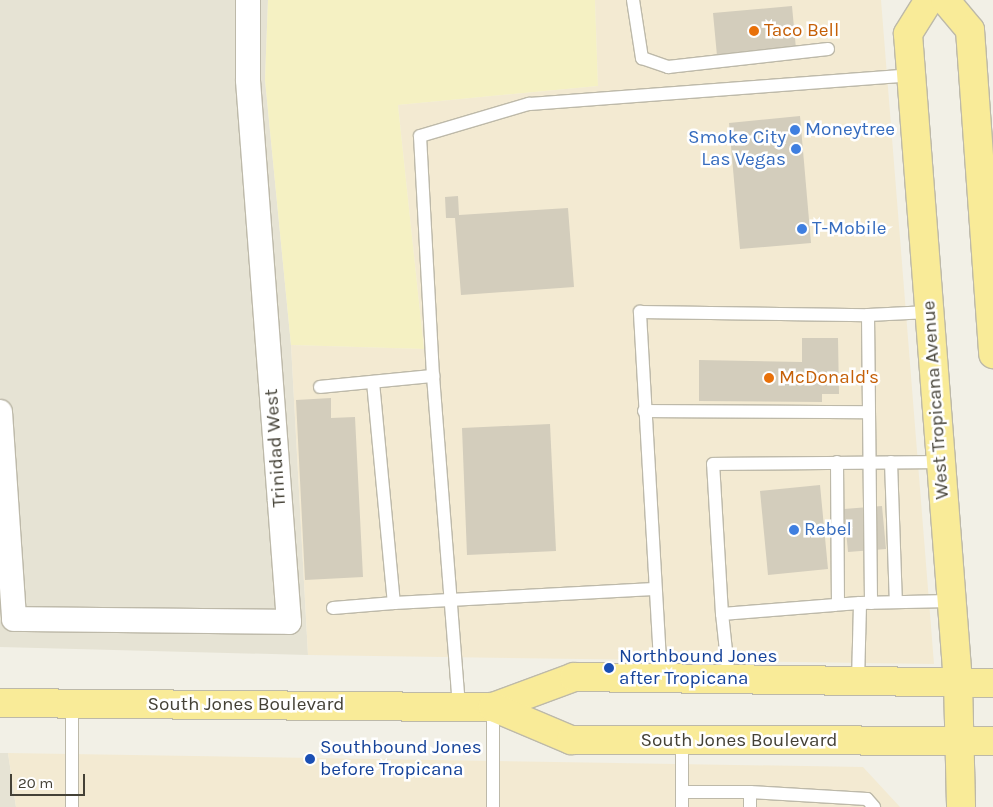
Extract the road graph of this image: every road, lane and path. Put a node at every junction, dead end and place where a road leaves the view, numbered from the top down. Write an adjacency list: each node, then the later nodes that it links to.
1 (248, 0): 14 (street, Trinidad West)
2 (633, 0): 5 (lane)
3 (929, 0): 6 (main road, West Tropicana Avenue)
4 (945, 0): 9 (main road)
5 (828, 49)
6 (911, 75): 7 (main road, West Tropicana Avenue); 10 (lane)
7 (929, 312): 8 (lane); 19 (main road, West Tropicana Avenue)
8 (868, 315): 13 (lane); 15 (lane)
9 (993, 354)
10 (433, 376): 11 (lane); 21 (lane)
11 (373, 382): 12 (lane); 24 (lane)
12 (320, 387)
13 (644, 410): 15 (lane); 20 (lane)
14 (0, 412)
15 (867, 412): 17 (lane)
16 (837, 462): 17 (lane); 26 (lane); 28 (lane)
17 (868, 462): 18 (lane); 25 (lane)
18 (891, 462): 19 (lane); 23 (lane)
19 (941, 462): 22 (main road, West Tropicana Avenue)
20 (654, 589): 21 (lane); 29 (lane)
21 (452, 601): 24 (lane); 36 (lane)
22 (950, 601): 23 (lane); 32 (main road, West Tropicana Avenue)
23 (896, 602): 25 (lane)
24 (394, 603): 27 (lane)
25 (865, 603): 26 (lane); 31 (lane)
26 (838, 604): 28 (lane)
27 (333, 608)
28 (722, 614): 30 (lane)
29 (661, 678): 30 (main road, South Jones Boulevard); 37 (main road, South Jones Boulevard)
30 (730, 679): 31 (main road, South Jones Boulevard)
31 (858, 681): 32 (main road, South Jones Boulevard)
32 (958, 682): 33 (main road, South Jones Boulevard); 39 (main road, West Tropicana Avenue)
33 (993, 683)
34 (0, 703): 35 (main road, South Jones Boulevard)
35 (72, 704): 36 (main road, South Jones Boulevard); 43 (lane)
36 (459, 707): 37 (main road, South Jones Boulevard)
37 (493, 707): 38 (main road, South Jones Boulevard); 44 (lane)
38 (682, 741): 39 (main road, South Jones Boulevard); 41 (lane)
39 (959, 741): 40 (main road, South Jones Boulevard); 48 (main road, West Tropicana Avenue)
40 (993, 741)
41 (682, 792): 42 (lane); 45 (lane)
42 (750, 792): 46 (lane); 47 (lane)
43 (72, 807)
44 (493, 807)
45 (682, 807)
46 (750, 807)
47 (874, 807)
48 (961, 807)

